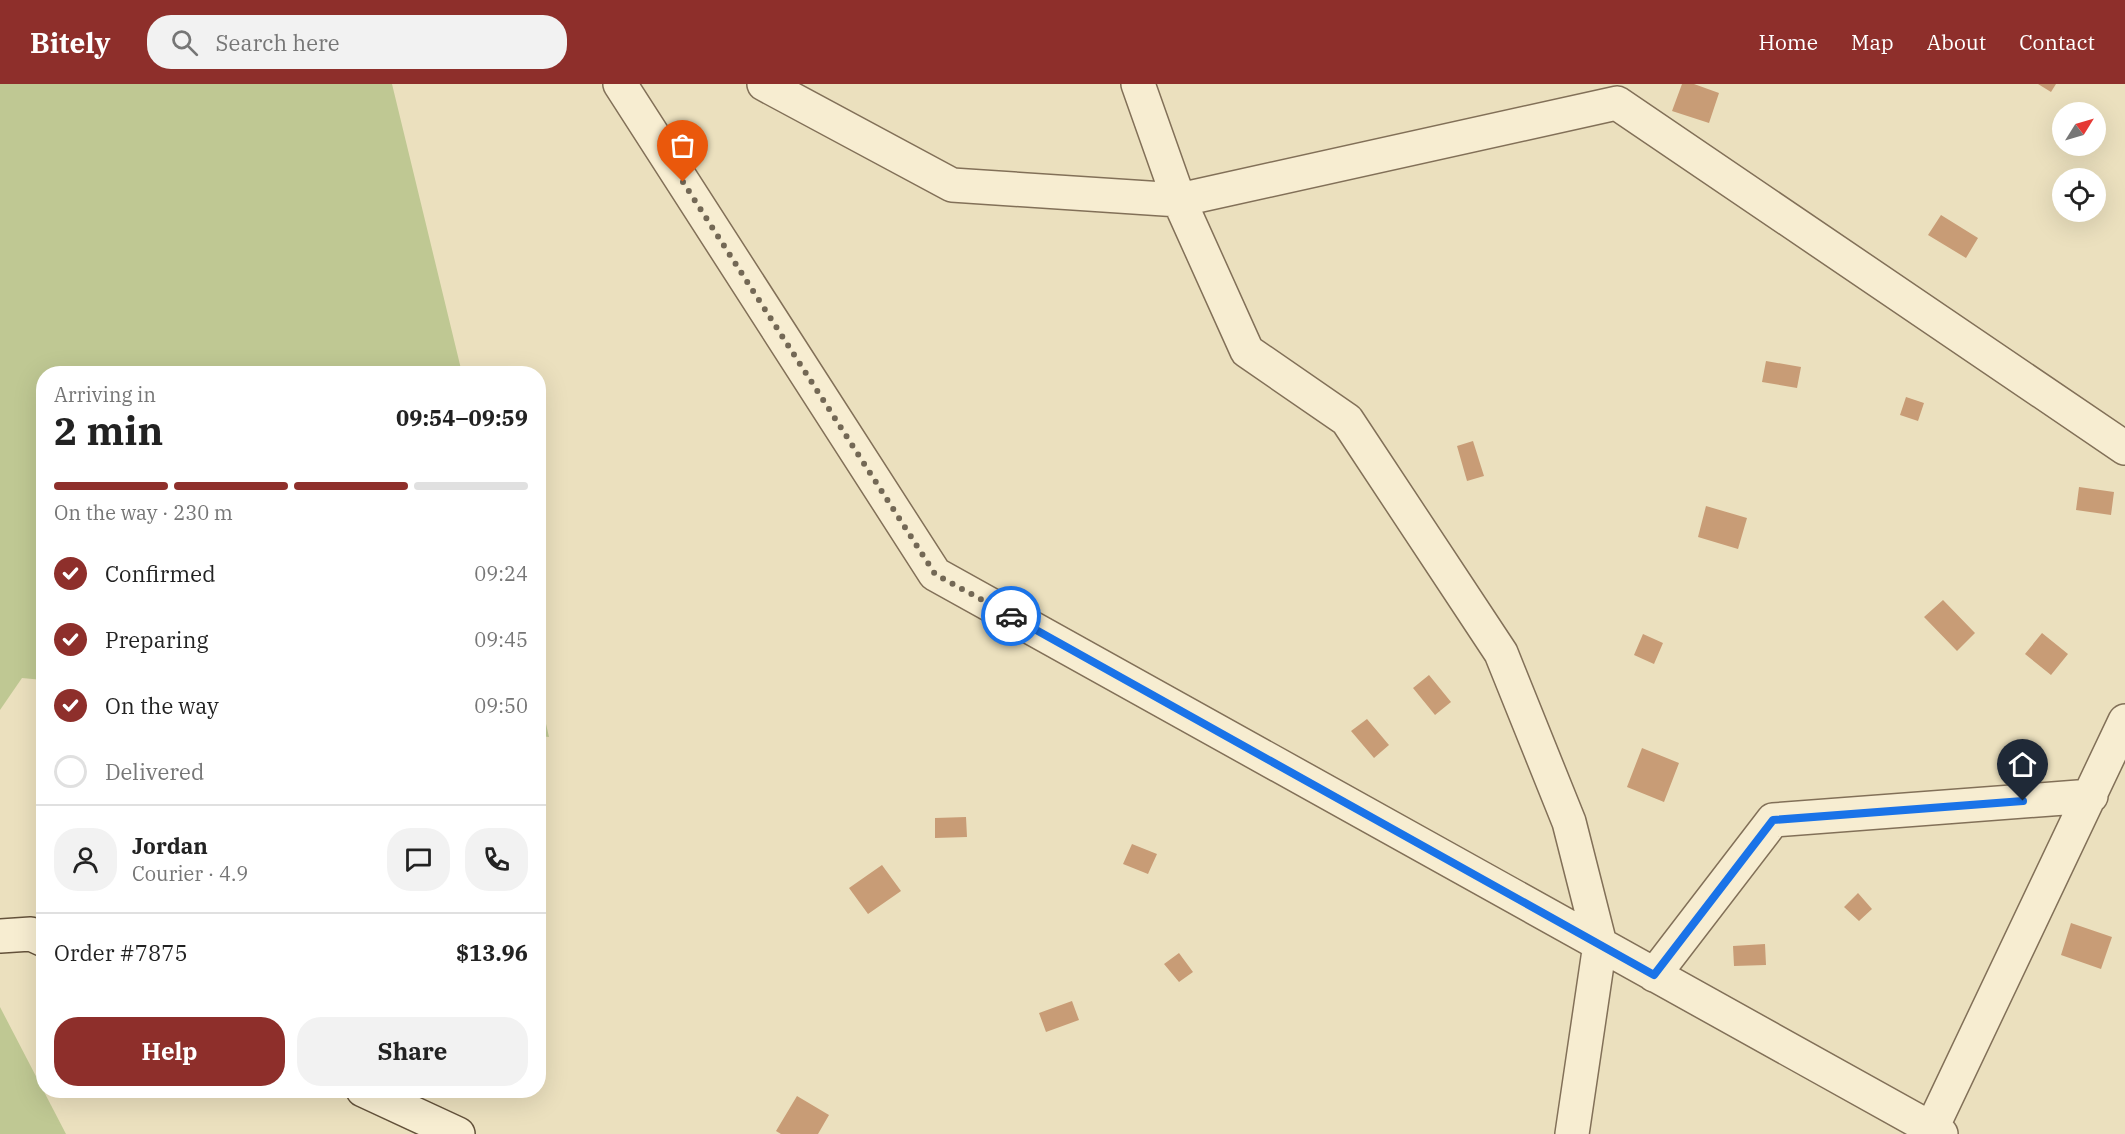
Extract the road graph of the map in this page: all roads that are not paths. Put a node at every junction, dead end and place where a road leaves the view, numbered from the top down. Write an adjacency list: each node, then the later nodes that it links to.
1 (620, 84): 12 (street)
2 (764, 84): 5 (street)
3 (1138, 84): 5 (street)
4 (1617, 94): 5 (street); 6 (street)
5 (1179, 200): 12 (street)
6 (2125, 448)
7 (2125, 721): 8 (street)
8 (2117, 763): 9 (street)
9 (2091, 796): 13 (street); 15 (street)
10 (0, 936): 11 (street)
11 (36, 936)
12 (1600, 944): 13 (street); 17 (street)
13 (1654, 975): 15 (street)
14 (380, 1098): 16 (street)
15 (1934, 1133)
16 (458, 1134)
17 (1572, 1134)

